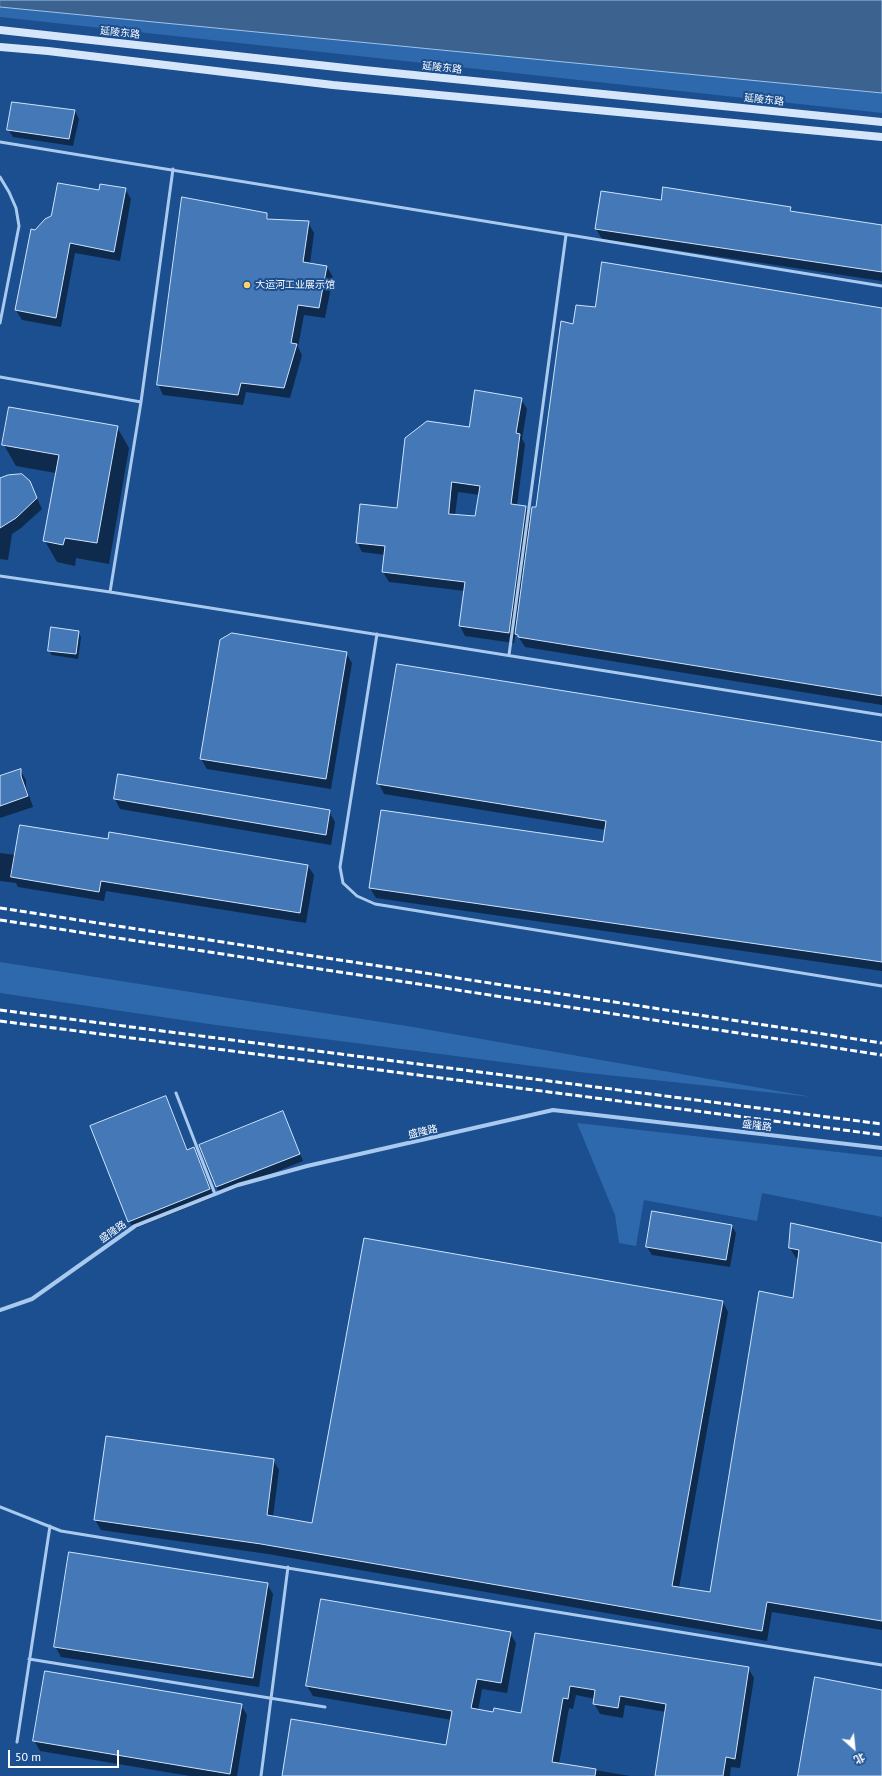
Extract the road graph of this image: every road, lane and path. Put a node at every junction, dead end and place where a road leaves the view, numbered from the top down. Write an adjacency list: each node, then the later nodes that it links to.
1 (0, 30): 3 (main road, 延陵东路)
2 (0, 47): 4 (main road)
3 (882, 122)
4 (882, 137)
5 (0, 142): 6 (lane)
6 (173, 169): 8 (lane); 12 (lane)
7 (0, 177): 10 (lane)
8 (566, 235): 9 (lane); 16 (lane)
9 (882, 286)
10 (0, 323)
11 (0, 377): 12 (lane)
12 (140, 402): 14 (lane)
13 (0, 576): 14 (lane)
14 (110, 592): 15 (lane)
15 (377, 634): 16 (lane); 18 (lane)
16 (509, 655): 17 (lane)
17 (882, 715)
18 (882, 986)
19 (176, 1092): 21 (lane)
20 (882, 1148): 21 (street, 盛隆路)
21 (215, 1194): 22 (street, 盛隆路)
22 (0, 1310)
23 (0, 1507): 24 (lane)
24 (50, 1526): 25 (lane); 26 (lane)
25 (288, 1567): 27 (lane); 28 (lane)
26 (29, 1660): 28 (lane); 30 (lane)
27 (882, 1665)
28 (270, 1697): 29 (lane); 31 (lane)
29 (325, 1707)
30 (17, 1742)
31 (261, 1776)

